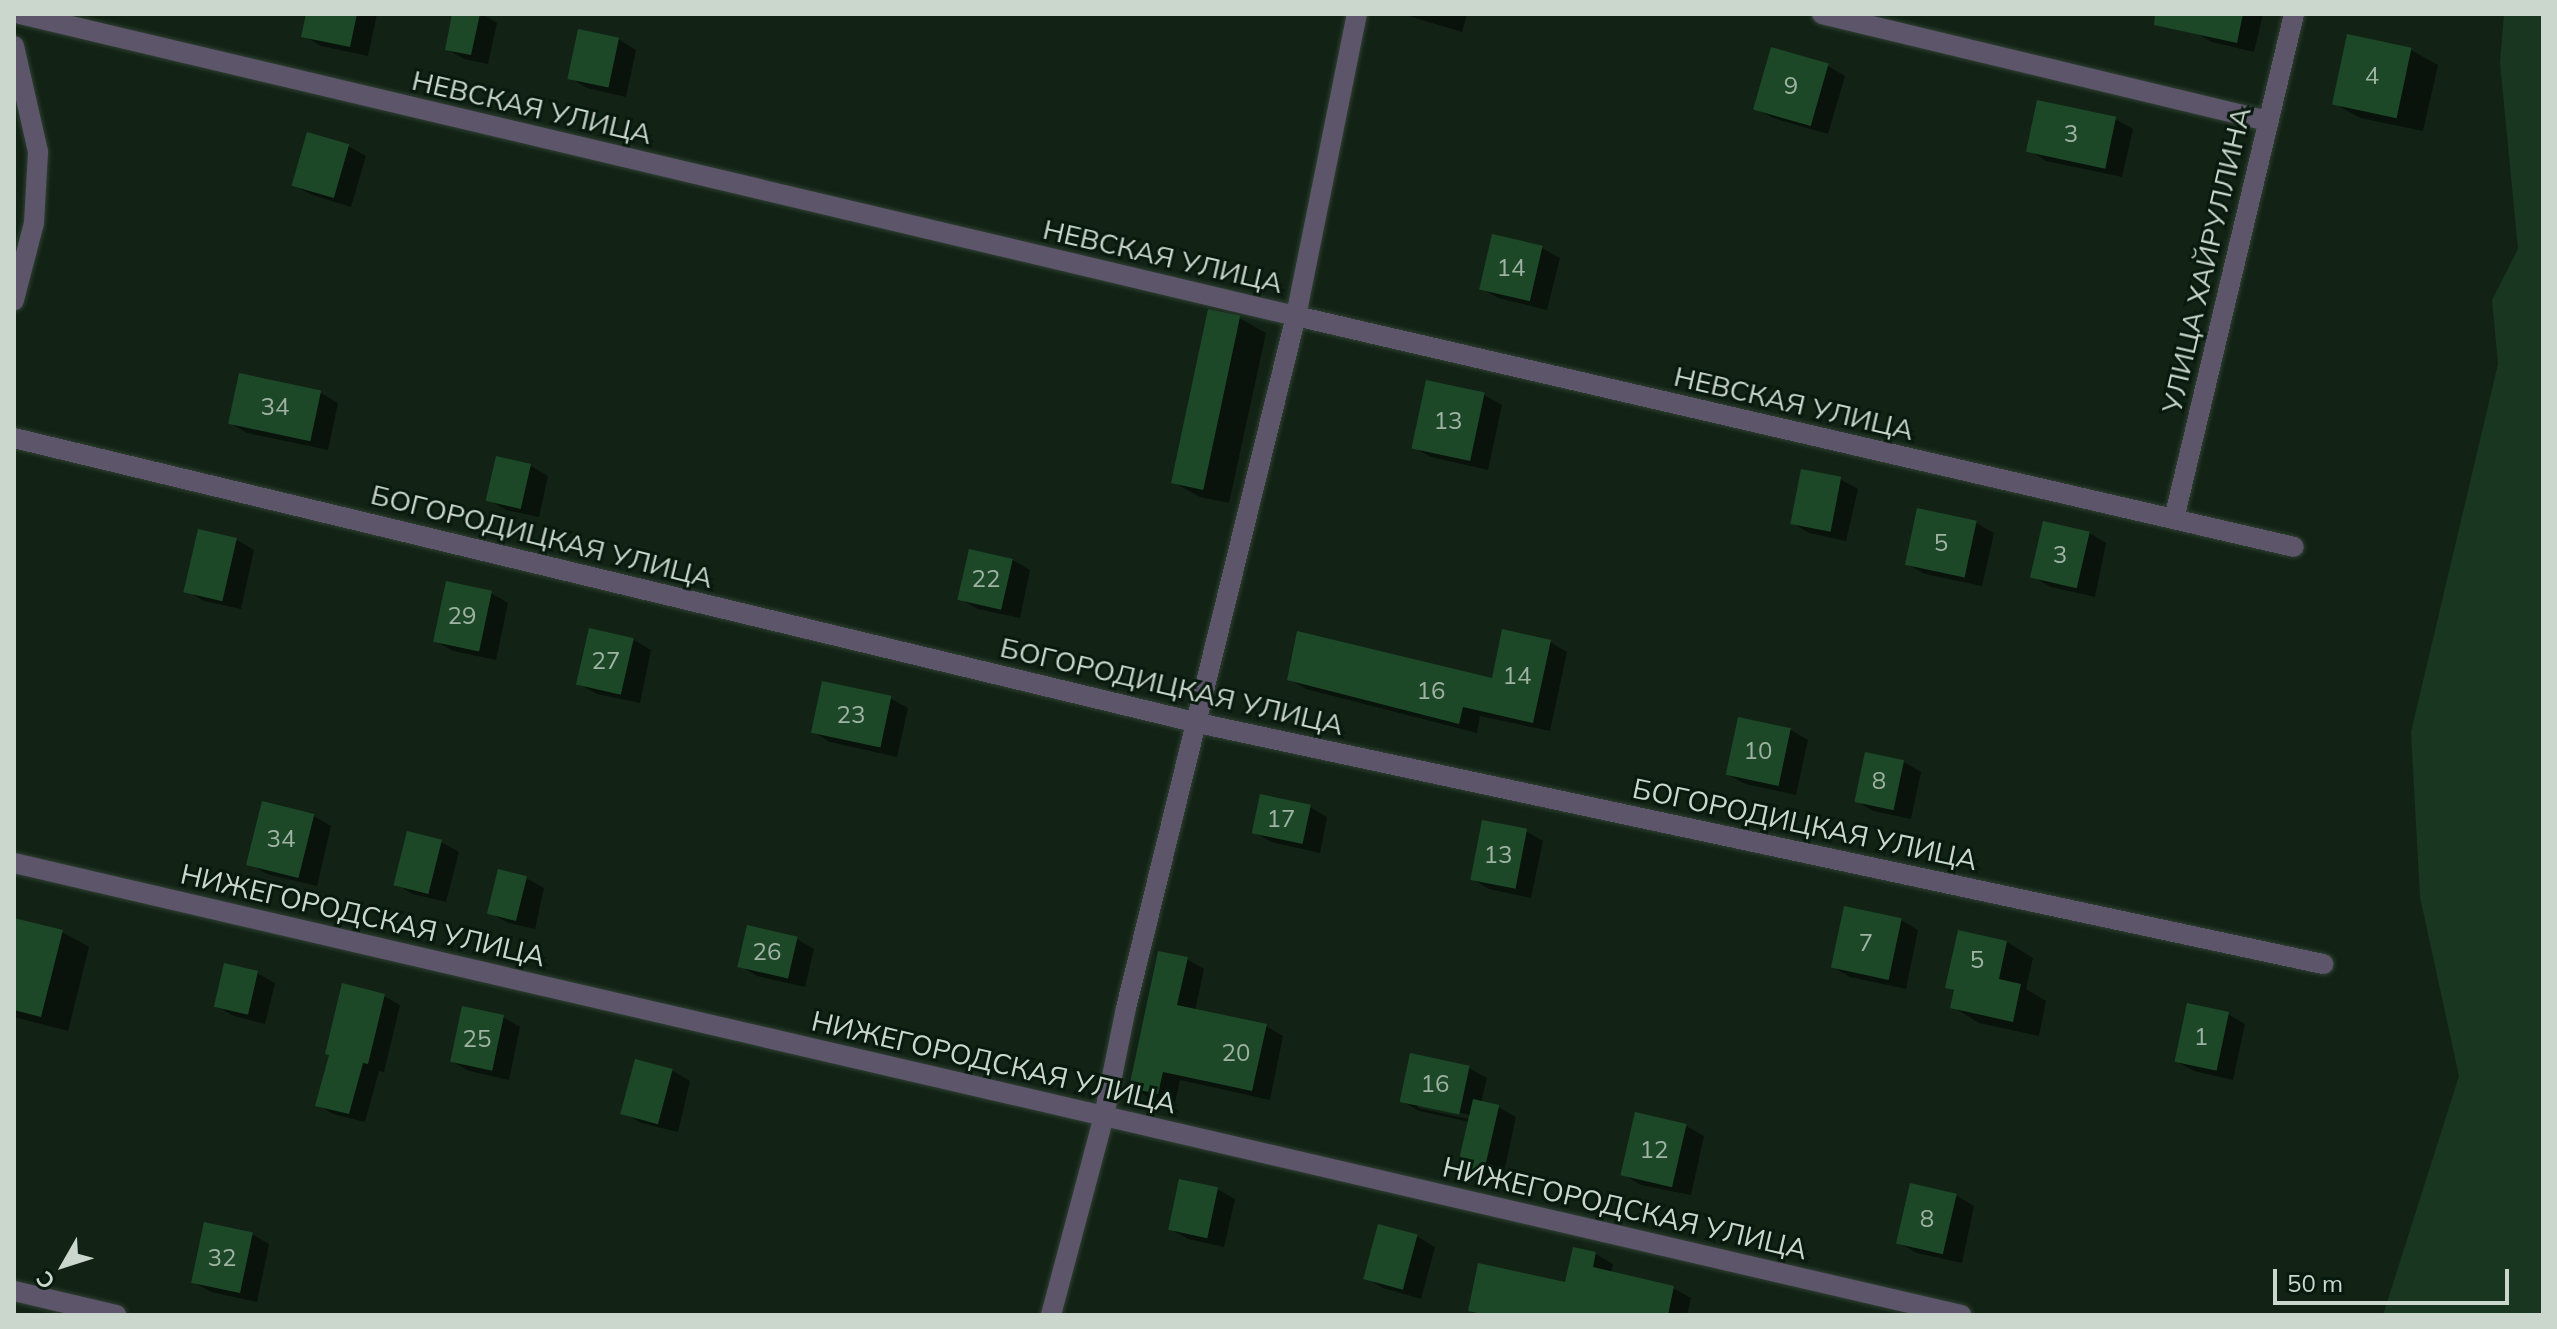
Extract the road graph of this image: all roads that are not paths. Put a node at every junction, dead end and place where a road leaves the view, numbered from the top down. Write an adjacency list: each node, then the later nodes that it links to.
1 (20, 14): 8 (street, НЕВСКАЯ УЛИЦА)
2 (1357, 14): 8 (street)
3 (1822, 14): 6 (street)
4 (2294, 14): 6 (street, УЛИЦА ХАЙРУЛЛИНА)
5 (14, 46): 7 (street)
6 (2268, 121): 10 (street, УЛИЦА ХАЙРУЛЛИНА)
7 (14, 300)
8 (1296, 316): 10 (street, НЕВСКАЯ УЛИЦА); 12 (street)
9 (14, 438): 12 (street, БОГОРОДИЦКАЯ УЛИЦА)
10 (2174, 519): 11 (street, НЕВСКАЯ УЛИЦА)
11 (2294, 547)
12 (1198, 723): 14 (street, БОГОРОДИЦКАЯ УЛИЦА); 15 (street)
13 (14, 863): 15 (street, НИЖЕГОРОДСКАЯ УЛИЦА)
14 (2323, 964)
15 (1104, 1116): 18 (street); 19 (street, НИЖЕГОРОДСКАЯ УЛИЦА)
16 (14, 1291): 17 (street)
17 (116, 1315)
18 (1051, 1315)
19 (1961, 1315)

